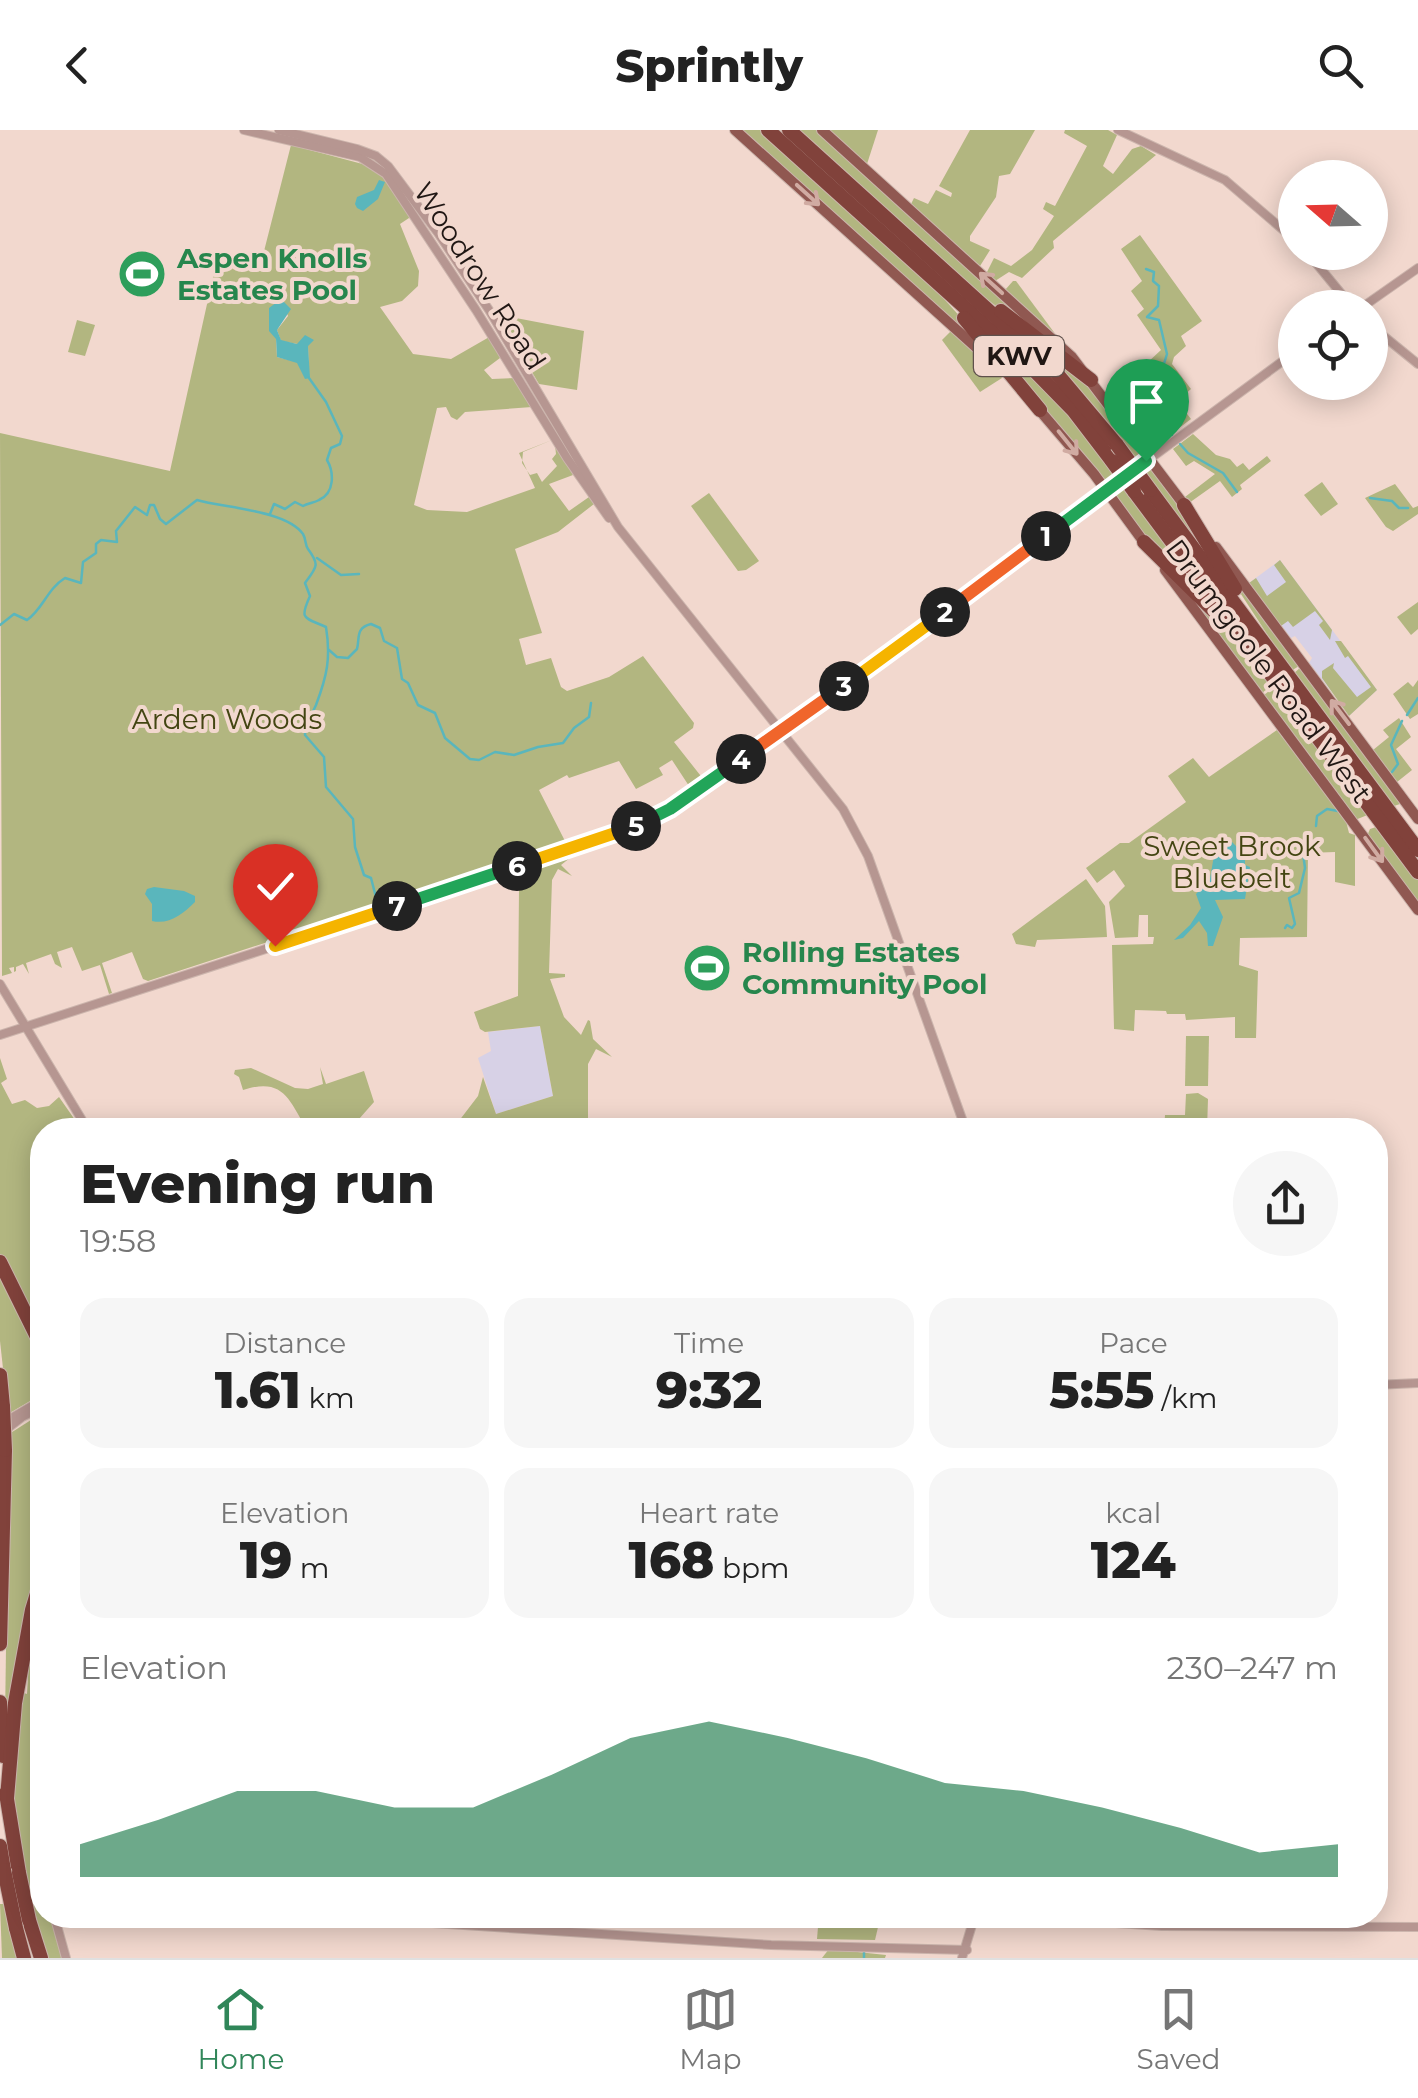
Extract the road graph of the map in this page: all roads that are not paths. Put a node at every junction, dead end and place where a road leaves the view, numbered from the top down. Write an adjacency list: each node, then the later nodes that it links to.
1 (244, 130): 24 (street, Woodrow Road)
2 (278, 130): 24 (street, Woodrow Road)
3 (736, 130): 19 (main road, Drumgoole Road West, one-way to 19)
4 (768, 130): 10 (highway, KWV)
5 (789, 130): 9 (highway, KWV)
6 (822, 130): 18 (main road, one-way to 6)
7 (1118, 130): 8 (street)
8 (1278, 225)
9 (933, 260): 18 (highway); 21 (highway, KWV, bridge)
10 (914, 261): 19 (highway); 21 (highway, KWV, bridge)
11 (1418, 268): 14 (street)
12 (1322, 270): 13 (street)
13 (1338, 290)
14 (1387, 290)
15 (1388, 340): 17 (street)
16 (1278, 364): 20 (street)
17 (1418, 364)
18 (1092, 380): 20 (main road)
19 (1040, 410): 22 (main road, Drumgoole Road West, one-way to 22)
20 (1150, 458): 22 (street); 23 (main road)
21 (1142, 490): 26 (highway, KWV); 27 (highway, KWV)
22 (1106, 491): 25 (main road, Drumgoole Road West); 28 (street)
23 (1184, 505): 27 (highway); 30 (main road, one-way to 23)
24 (618, 527): 28 (street, Woodrow Road)
25 (1144, 542): 26 (highway); 34 (main road, Drumgoole Road West, one-way to 34)
26 (1250, 646): 29 (highway, KWV)
27 (1284, 671): 29 (highway, KWV)
28 (783, 730): 36 (street); 39 (street, Woodrow Road)
29 (1374, 802): 31 (highway, KWV)
30 (1418, 819)
31 (1395, 831): 32 (highway, KWV); 33 (highway, KWV)
32 (1418, 850)
33 (1418, 872)
34 (1418, 910)
35 (0, 984): 36 (street)
36 (24, 1027): 37 (street); 38 (street)
37 (0, 1035)
38 (81, 1118)
39 (962, 1118)
40 (0, 1262): 41 (highway)
41 (30, 1323)
42 (0, 1375): 48 (highway, bridge)
43 (1418, 1384): 44 (street)
44 (1388, 1385)
45 (30, 1410): 47 (street)
46 (30, 1412): 48 (street)
47 (0, 1426)
48 (2, 1442): 50 (highway)
49 (30, 1621): 52 (highway)
50 (0, 1644)
51 (0, 1702): 52 (highway)
52 (7, 1798): 54 (highway)
53 (0, 1849): 54 (highway)
54 (11, 1872): 57 (highway, bridge)
55 (0, 1898): 56 (street)
56 (30, 1899)
57 (22, 1924): 64 (highway); 65 (highway)
58 (1388, 1927): 59 (street)
59 (1418, 1927)
60 (58, 1928): 66 (street)
61 (515, 1928): 63 (street)
62 (972, 1928): 63 (street)
63 (966, 1956)
64 (24, 1958)
65 (41, 1958)
66 (66, 1958)

